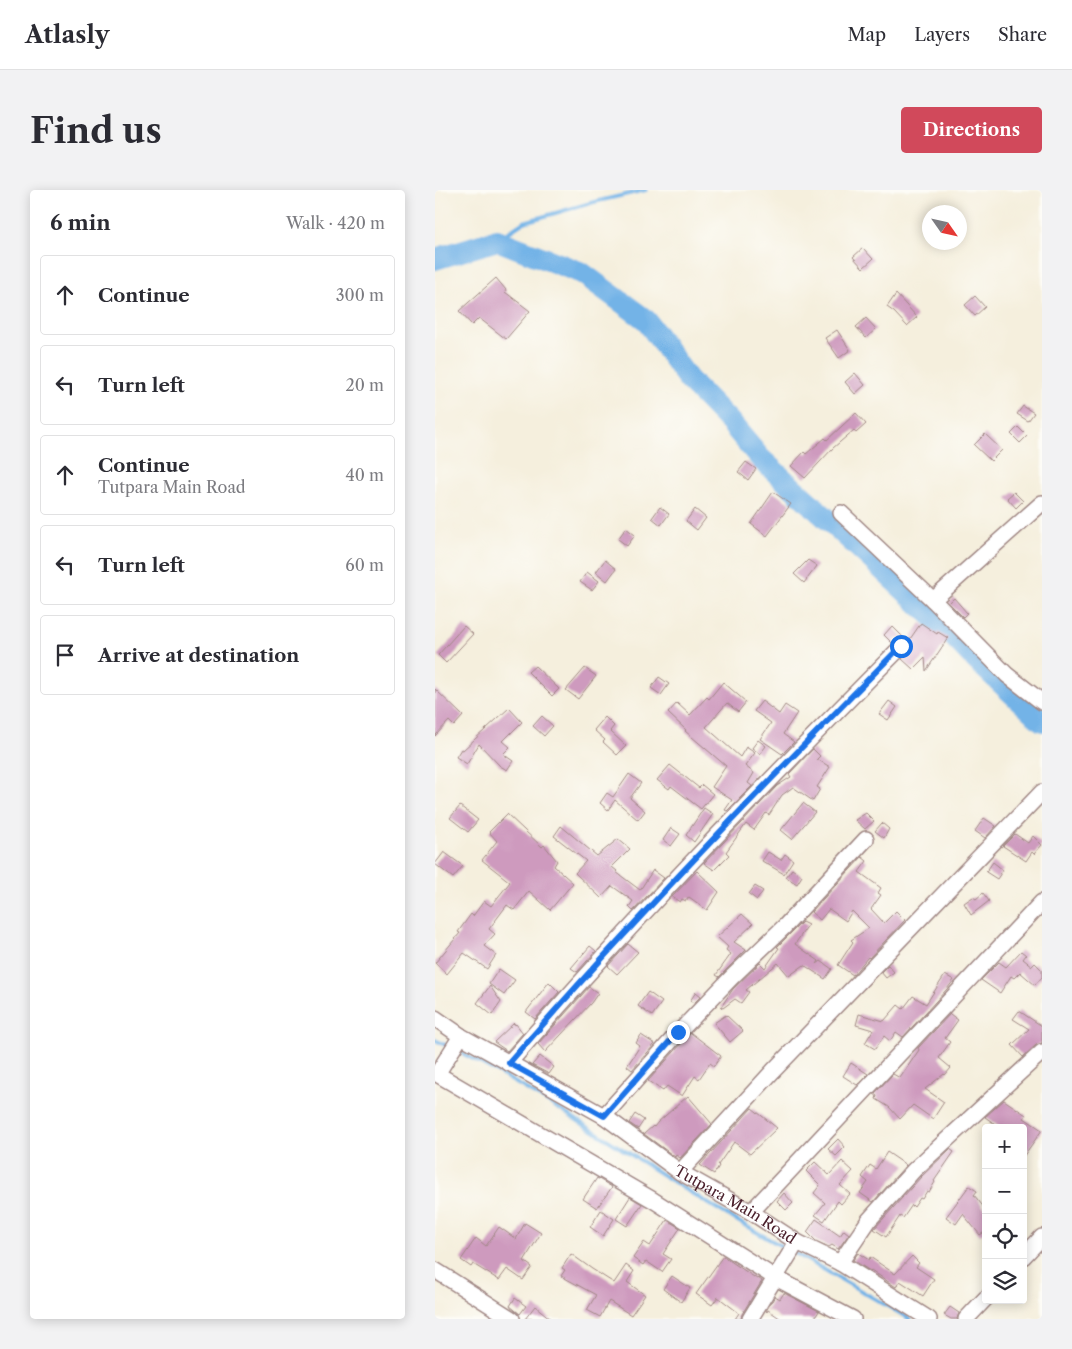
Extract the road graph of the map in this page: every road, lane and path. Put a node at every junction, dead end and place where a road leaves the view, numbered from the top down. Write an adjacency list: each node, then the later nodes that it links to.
1 (1042, 503): 3 (street)
2 (841, 513): 3 (street)
3 (933, 600): 5 (street)
4 (901, 646): 12 (street)
5 (1042, 702)
6 (1042, 792): 15 (street)
7 (866, 839): 14 (street)
8 (1042, 902): 16 (street)
9 (435, 1018): 10 (street, Tutpara Main Road)
10 (461, 1036): 12 (street, Tutpara Main Road); 13 (street)
11 (1042, 1052): 20 (street)
12 (509, 1063): 14 (street, Tutpara Main Road)
13 (436, 1074): 22 (street)
14 (604, 1116): 15 (street, Tutpara Main Road)
15 (680, 1172): 16 (street, Tutpara Main Road)
16 (751, 1212): 18 (street, Tutpara Main Road)
17 (1042, 1237): 19 (street)
18 (797, 1242): 20 (street, Tutpara Main Road); 22 (street)
19 (1027, 1253)
20 (841, 1263): 27 (street, Tutpara Main Road)
21 (435, 1270): 24 (street)
22 (774, 1277): 25 (street); 26 (street)
23 (982, 1302): 28 (street)
24 (512, 1319)
25 (750, 1319)
26 (853, 1319)
27 (929, 1319)
28 (966, 1319)

